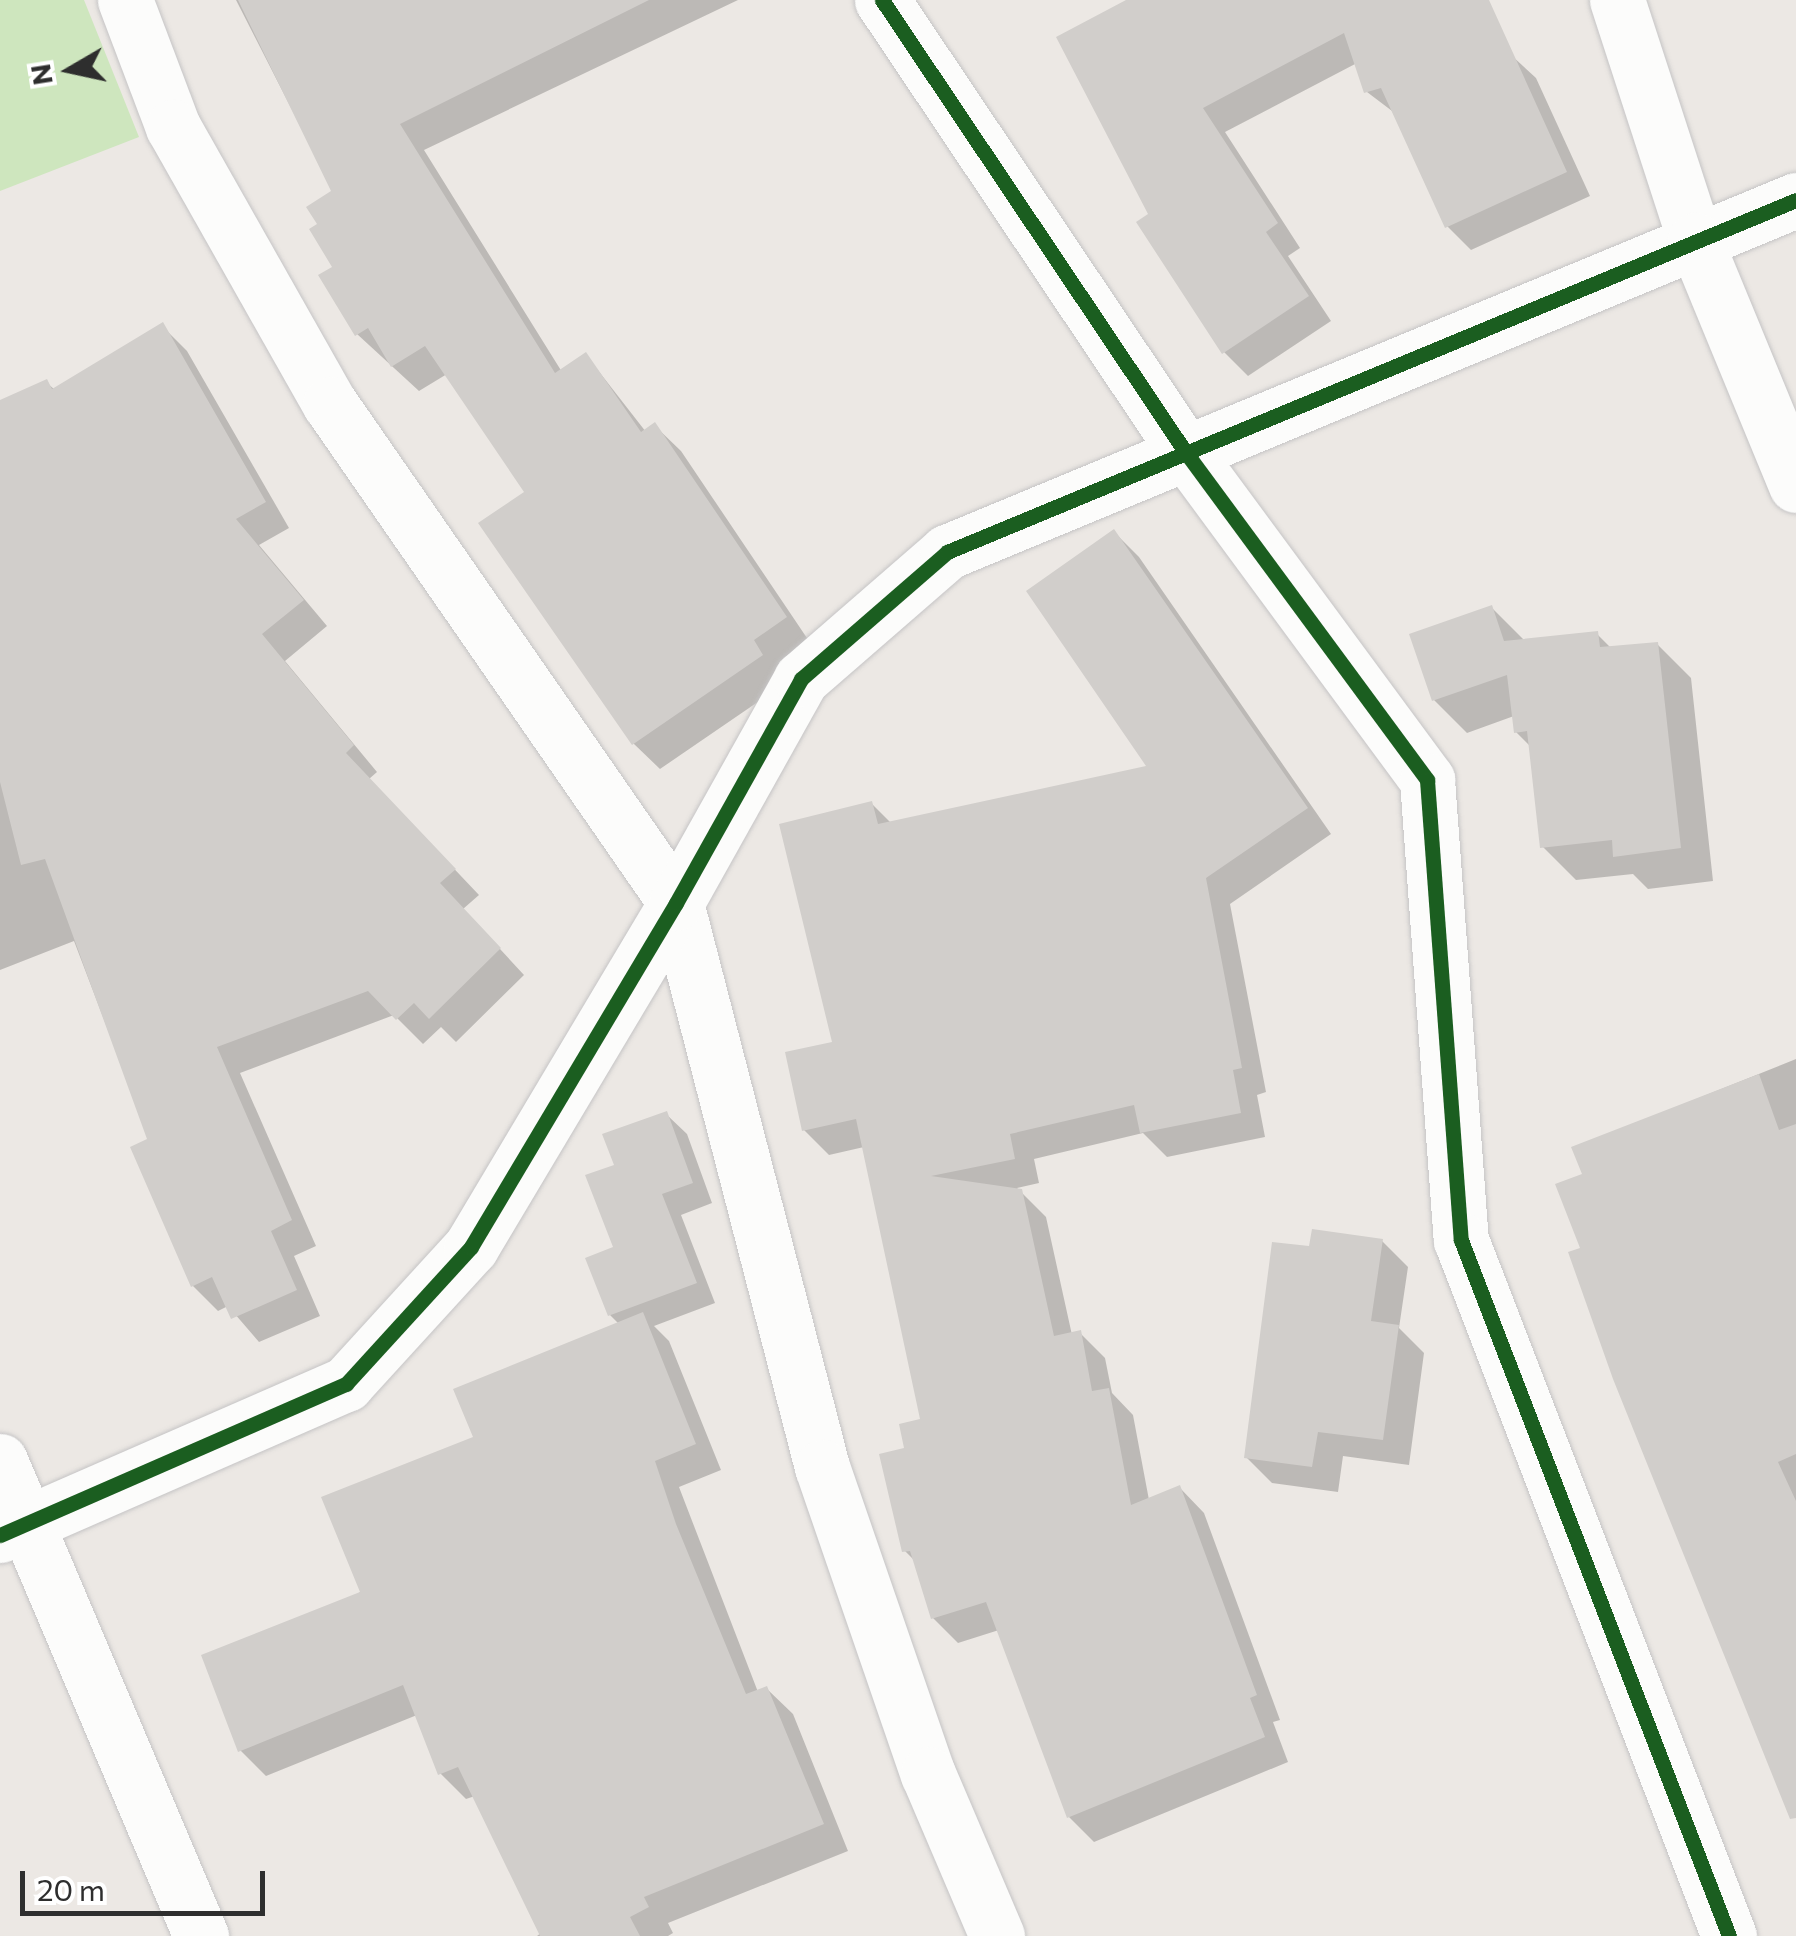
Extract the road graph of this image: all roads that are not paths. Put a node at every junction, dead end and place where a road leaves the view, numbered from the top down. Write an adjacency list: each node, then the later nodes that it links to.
1 (125, 0): 8 (street)
2 (882, 0): 6 (street)
3 (1616, 0): 5 (street)
4 (1796, 200): 5 (street)
5 (1694, 240): 6 (street); 7 (street)
6 (1184, 450): 8 (street); 13 (street)
7 (1796, 485)
8 (676, 904): 10 (street); 12 (street)
9 (0, 1460): 10 (street)
10 (13, 1529): 11 (street)
11 (202, 1936)
12 (998, 1936)
13 (1728, 1936)

